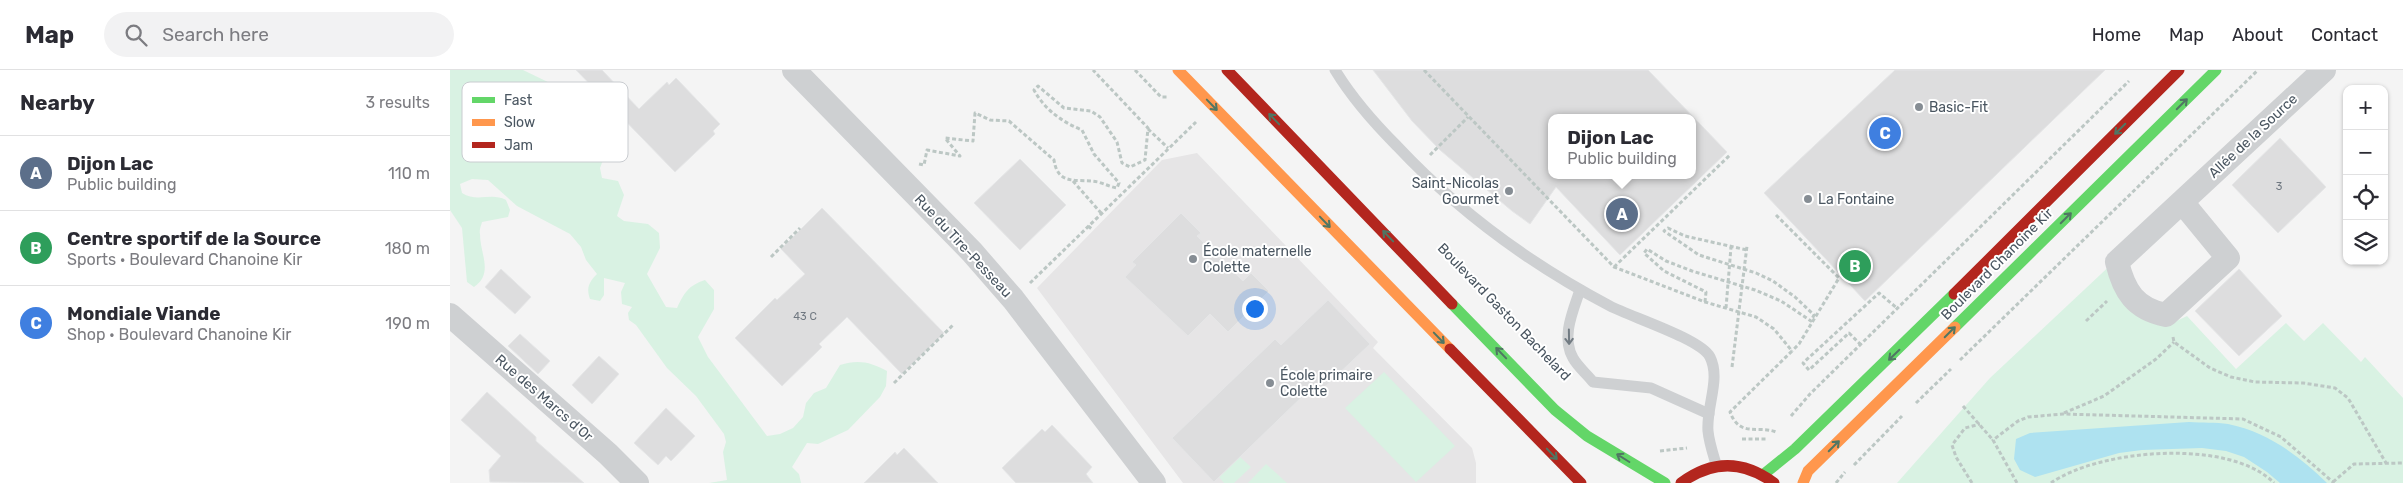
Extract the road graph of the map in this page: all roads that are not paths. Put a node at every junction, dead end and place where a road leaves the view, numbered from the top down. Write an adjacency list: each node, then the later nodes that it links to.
1 (794, 70): 15 (street, Rue du Tire-Pesseau)
2 (1178, 70): 16 (main road, one-way to 16)
3 (1227, 70): 17 (main road, one-way to 3)
4 (1335, 70): 9 (lane)
5 (2179, 70): 13 (main road, Boulevard Chanoine Kir, one-way to 13)
6 (2216, 70): 20 (main road, Boulevard Chanoine Kir, one-way to 6)
7 (2324, 70): 8 (street, Allée de la Source)
8 (2182, 202): 8 (street, Allée de la Source)
9 (1580, 290): 11 (lane); 11 (lane, one-way to 11)
10 (450, 315): 14 (street, Rue des Marcs d'Or)
11 (1709, 414): 12 (lane)
12 (1716, 464): 13 (main road); 18 (main road)
13 (1764, 474): 19 (main road)
14 (637, 483)
15 (1154, 483)
16 (1580, 483)
17 (1665, 483)
18 (1681, 483)
19 (1774, 483)
20 (1803, 483)

